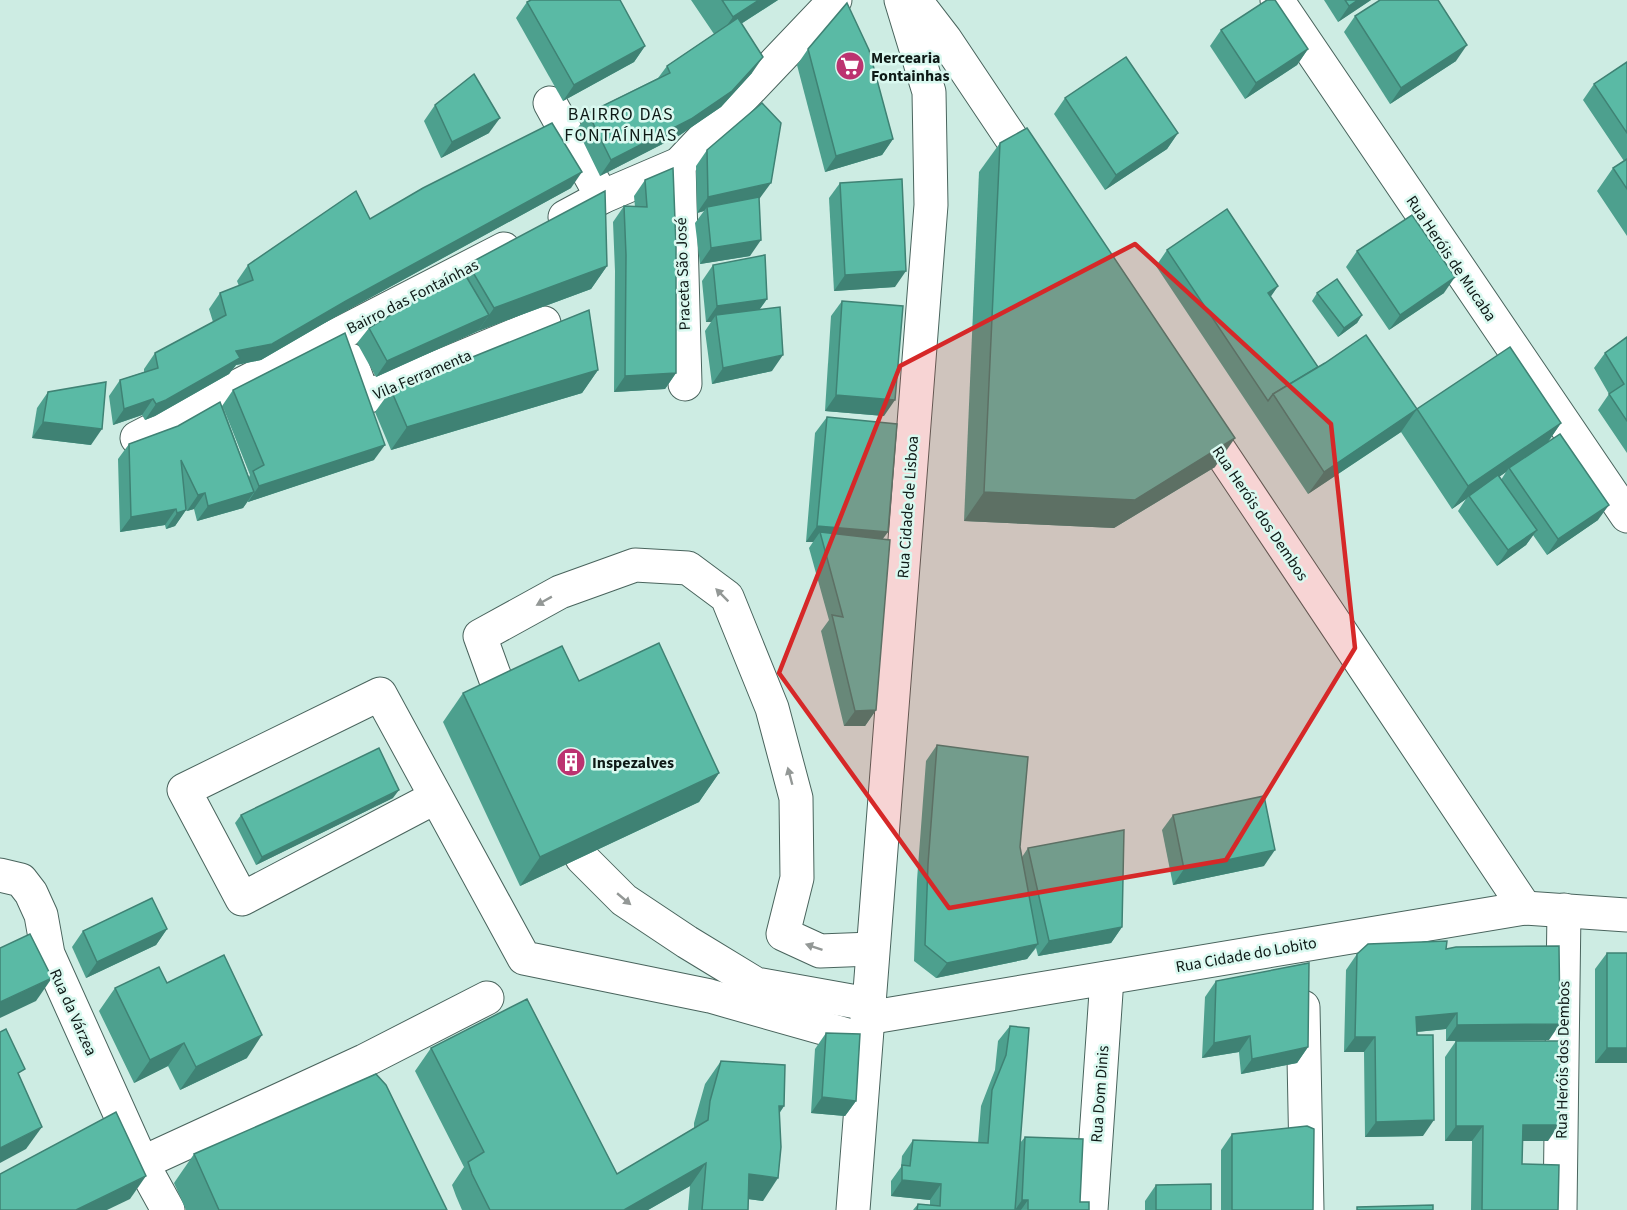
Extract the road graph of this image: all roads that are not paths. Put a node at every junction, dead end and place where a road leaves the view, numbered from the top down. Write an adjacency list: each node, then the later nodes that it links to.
1 (835, 0): 6 (street, Bairro das Fontaínhas)
2 (901, 0): 23 (street, Rua Cidade de Lisboa)
3 (915, 0): 7 (street)
4 (1277, 0): 14 (street, Rua Heróis de Mucaba)
5 (550, 103): 8 (street)
6 (680, 164): 8 (street, Bairro das Fontaínhas); 11 (street, Praceta São José)
7 (1050, 197)
8 (602, 198): 10 (street, Bairro das Fontaínhas)
9 (543, 323): 10 (street, Vila Ferramenta)
10 (340, 334): 13 (street, Bairro das Fontaínhas)
11 (685, 384)
12 (1182, 394): 19 (street, Rua Heróis dos Dembos)
13 (138, 438)
14 (1627, 516)
15 (501, 694): 23 (street, one-way to 15)
16 (436, 796): 16 (street); 26 (street)
17 (582, 858): 26 (street, one-way to 26)
18 (0, 875): 27 (street, Rua da Várzea)
19 (1525, 908): 20 (street, Rua Cidade do Lobito); 22 (street, Rua Cidade do Lobito)
20 (1564, 910): 21 (street, Rua Cidade do Lobito); 32 (street, Rua Heróis dos Dembos)
21 (1627, 915)
22 (1302, 945): 24 (street, Rua Cidade do Lobito); 31 (street)
23 (872, 949): 26 (street, Rua Cidade de Lisboa)
24 (1107, 978): 26 (street, Rua Cidade do Lobito); 30 (street, Rua Dom Dinis)
25 (487, 998): 27 (street)
26 (867, 1021): 29 (street, Rua Cidade de Lisboa)
27 (142, 1163): 28 (street, Rua da Várzea)
28 (168, 1210)
29 (853, 1210)
30 (1091, 1210)
31 (1308, 1210)
32 (1560, 1210)

